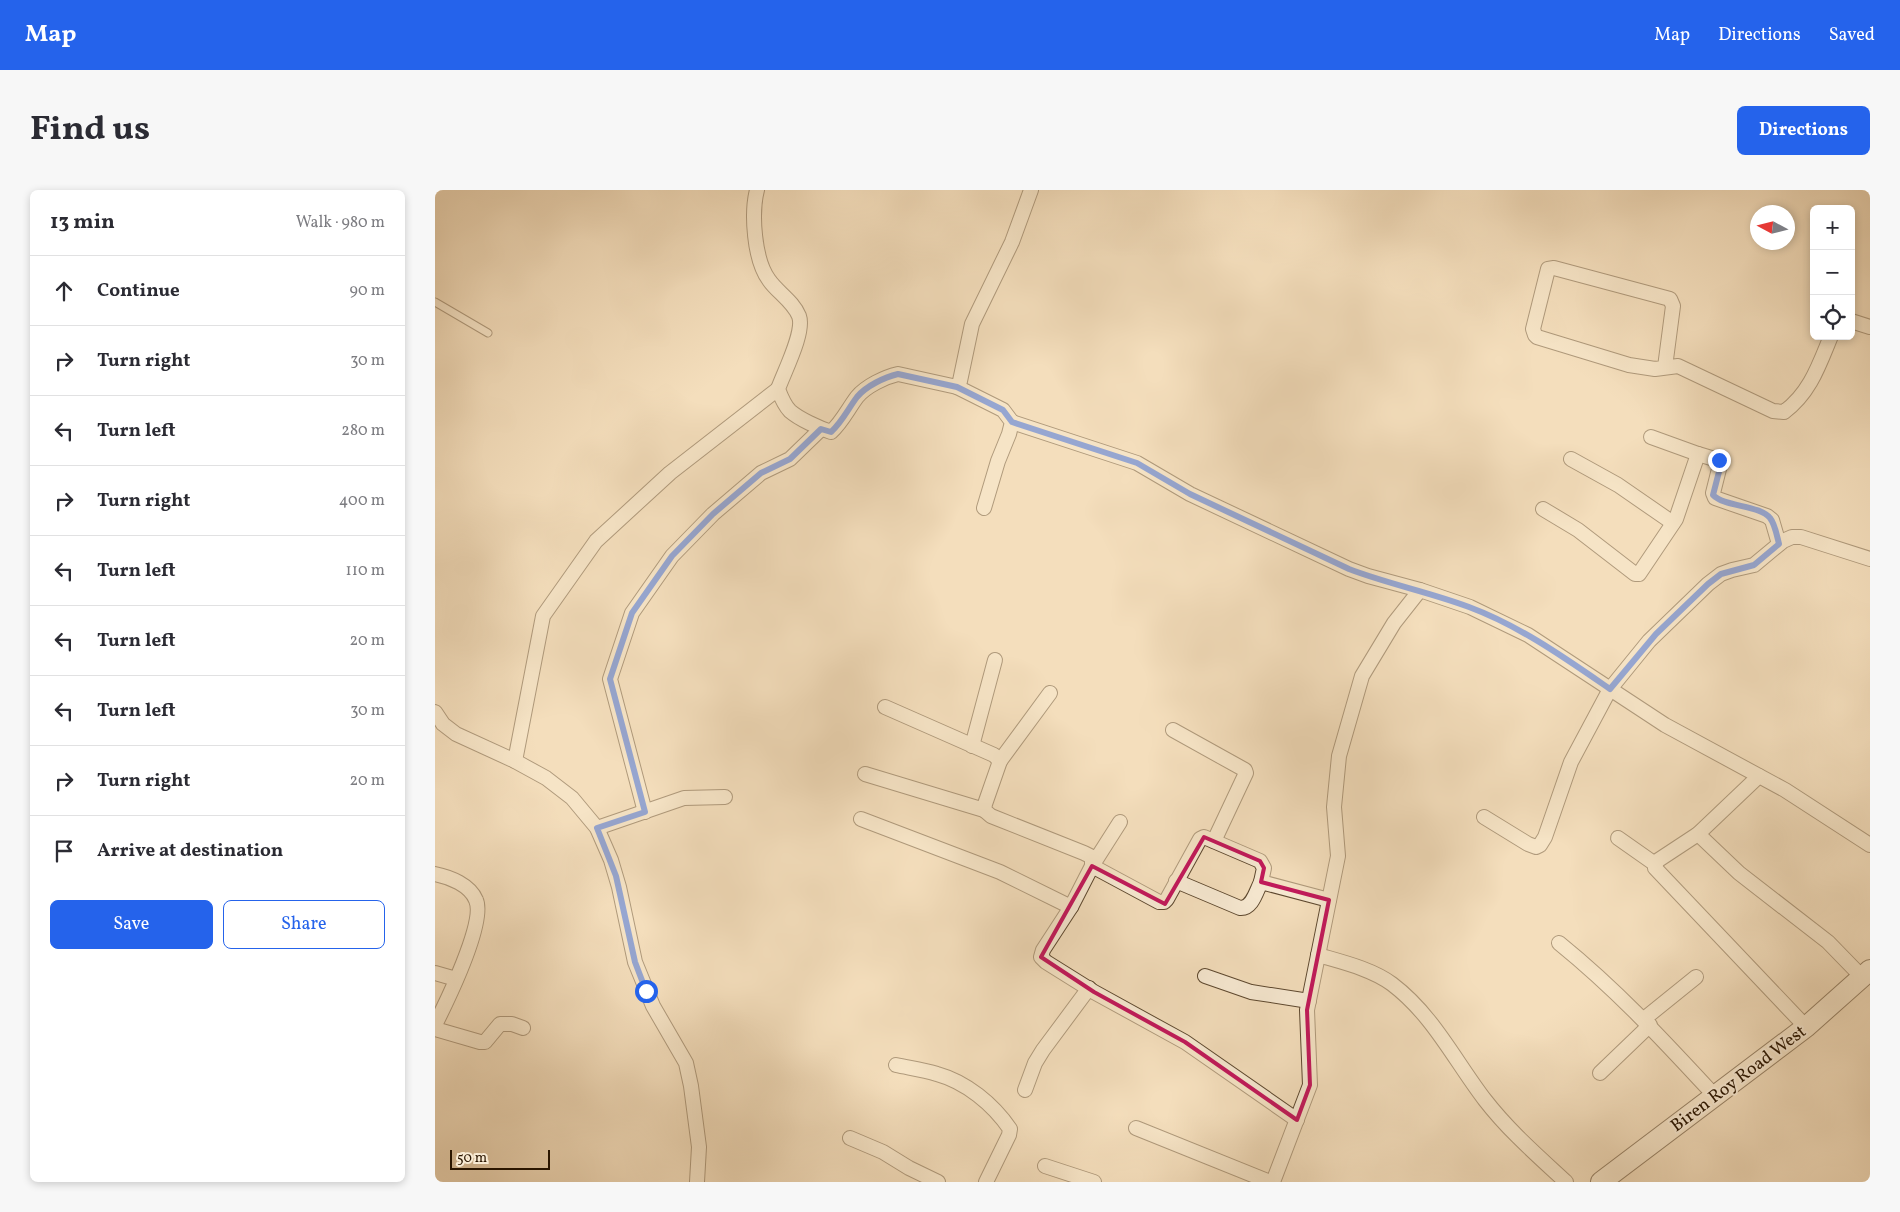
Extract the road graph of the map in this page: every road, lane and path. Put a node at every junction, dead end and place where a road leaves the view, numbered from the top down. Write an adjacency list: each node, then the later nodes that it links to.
1 (757, 190): 10 (street)
2 (1031, 190): 9 (street)
3 (435, 302): 6 (lane)
4 (1855, 322): 5 (street)
5 (1870, 326)
6 (488, 333)
7 (1829, 340): 8 (street)
8 (1665, 367): 8 (street)
9 (957, 387): 11 (street); 12 (street)
10 (778, 389): 12 (street); 29 (street)
11 (1012, 422): 16 (street); 21 (street)
12 (821, 429): 35 (street)
13 (1651, 437): 14 (street)
14 (1698, 454): 18 (street); 19 (street)
15 (1571, 459): 18 (street)
16 (983, 508)
17 (1543, 509): 18 (street)
18 (1673, 523)
19 (1779, 544): 20 (street); 23 (street)
20 (1870, 559)
21 (1420, 590): 23 (street); 49 (street)
22 (995, 660): 28 (street)
23 (1610, 689): 32 (street); 36 (street)
24 (1050, 693): 30 (street)
25 (885, 707): 28 (street)
26 (435, 712): 29 (street)
27 (1173, 730): 42 (street)
28 (972, 746): 30 (street)
29 (515, 761): 39 (street)
30 (1000, 761): 34 (street)
31 (865, 774): 34 (street)
32 (1759, 776): 40 (street); 43 (street)
33 (725, 797): 35 (street)
34 (984, 810): 45 (street)
35 (645, 812): 39 (street)
36 (1484, 817)
37 (861, 819): 50 (street)
38 (1120, 822): 45 (street)
39 (597, 828): 73 (street)
40 (1698, 834): 44 (street); 54 (street)
41 (1618, 838): 44 (street)
42 (1214, 841): 47 (street); 48 (street)
43 (1870, 845)
44 (1655, 864): 62 (street)
45 (1092, 866): 47 (street); 50 (street)
46 (435, 874): 57 (street)
47 (1176, 881): 48 (street)
48 (1261, 882): 49 (street)
49 (1329, 900): 52 (street)
50 (1071, 907): 58 (street)
51 (1559, 942): 60 (street)
52 (1318, 955): 59 (street); 78 (street)
53 (435, 973): 57 (street)
54 (1866, 973): 62 (main road, Biren Roy Road West)
55 (1205, 976): 59 (street)
56 (1696, 976): 60 (street)
57 (456, 979): 61 (street)
58 (1089, 988): 67 (street); 69 (street)
59 (1309, 1001): 69 (street)
60 (1647, 1022): 66 (street); 68 (street)
61 (435, 1026)
62 (1806, 1027): 68 (main road, Biren Roy Road West)
63 (523, 1028): 64 (street)
64 (435, 1029)
65 (896, 1065): 75 (street)
66 (1600, 1073)
67 (1025, 1090)
68 (1714, 1095): 79 (main road, Biren Roy Road West)
69 (1297, 1120): 77 (street)
70 (1136, 1128): 77 (street)
71 (850, 1138): 74 (street)
72 (1045, 1166): 76 (street)
73 (697, 1182)
74 (938, 1182)
75 (986, 1182)
76 (1094, 1182)
77 (1271, 1182)
78 (1566, 1182)
79 (1601, 1182)

